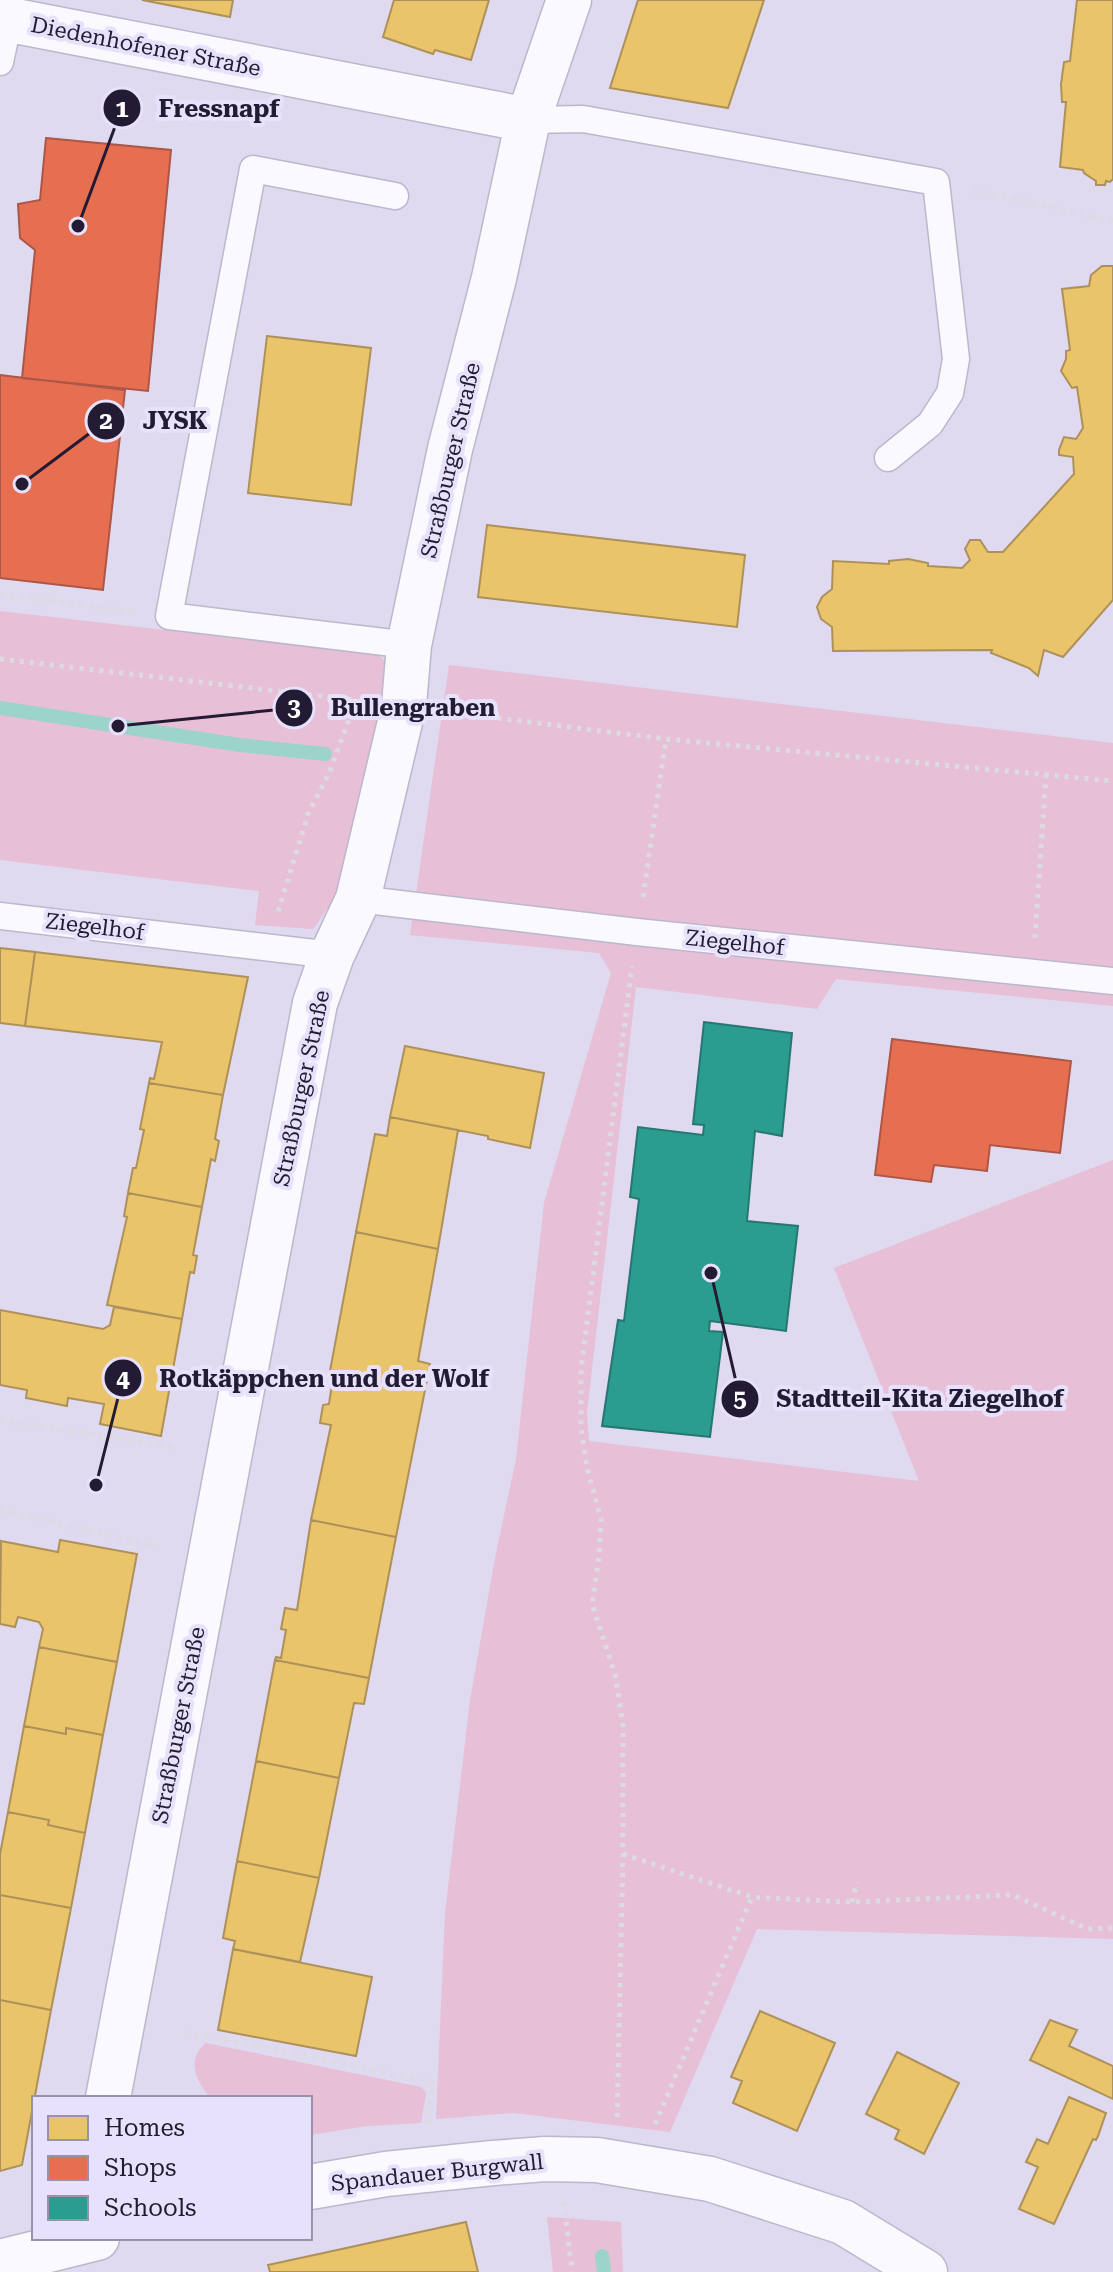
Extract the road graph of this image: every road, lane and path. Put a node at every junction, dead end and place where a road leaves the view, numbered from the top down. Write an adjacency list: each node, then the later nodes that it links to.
1 (569, 0): 4 (street, Straßburger Straße)
2 (5, 19): 3 (lane); 4 (street, Diedenhofener Straße)
3 (0, 62)
4 (528, 120): 5 (lane); 11 (street, Straßburger Straße)
5 (936, 182): 7 (path); 8 (lane)
6 (395, 196): 10 (lane)
7 (1113, 221)
8 (888, 458)
9 (0, 594): 10 (path)
10 (169, 616): 11 (lane)
11 (409, 645): 17 (street, Straßburger Straße)
12 (0, 659): 18 (path)
13 (435, 710): 14 (path)
14 (666, 739): 15 (path); 20 (path)
15 (1046, 775): 16 (path); 22 (path)
16 (1113, 781)
17 (358, 899): 20 (lane, Ziegelhof); 21 (street, Straßburger Straße)
18 (278, 912)
19 (0, 916): 21 (lane, Ziegelhof)
20 (637, 932): 22 (lane, Ziegelhof); 28 (path)
21 (332, 955): 34 (street, Straßburger Straße)
22 (1032, 972): 23 (lane, Ziegelhof)
23 (1113, 981)
24 (0, 1420): 25 (path)
25 (177, 1448)
26 (0, 1510): 27 (path)
27 (158, 1547)
28 (623, 1854): 30 (path); 35 (path)
29 (857, 1882): 31 (path)
30 (752, 1897): 31 (path); 36 (path)
31 (852, 1902): 32 (path)
32 (1113, 1928)
33 (185, 2032): 37 (path)
34 (108, 2096)
35 (617, 2121)
36 (655, 2124)
37 (427, 2128)
38 (312, 2187): 43 (street, Spandauer Burgwall)
39 (563, 2193): 42 (path)
40 (84, 2248): 41 (street)
41 (0, 2262)
42 (572, 2272)
43 (925, 2272)

